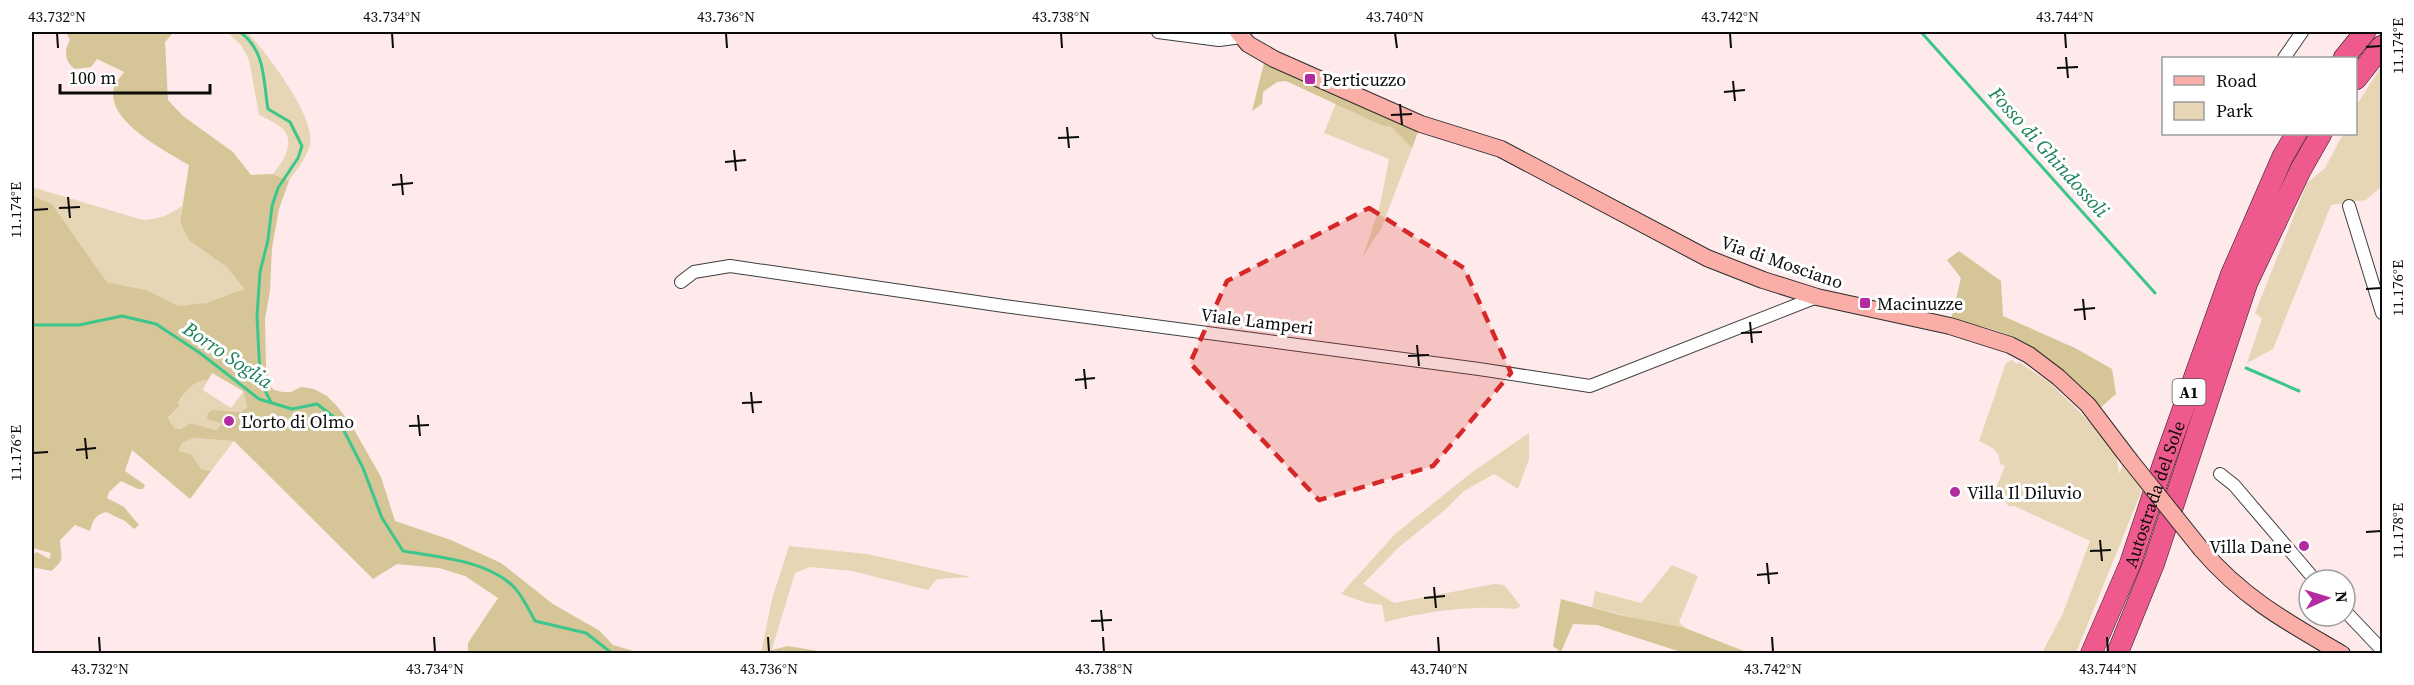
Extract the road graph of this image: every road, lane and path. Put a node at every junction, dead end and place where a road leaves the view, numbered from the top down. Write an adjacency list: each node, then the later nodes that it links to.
1 (1158, 32): 4 (street)
2 (2302, 32): 6 (street)
3 (2365, 32): 7 (highway)
4 (1240, 34): 13 (main road, Via di Mosciano)
5 (2382, 46): 8 (highway)
6 (2285, 57)
7 (2345, 57)
8 (2357, 77)
9 (2295, 135): 19 (highway, Autostrada del Sole / A1)
10 (2320, 135): 20 (highway, Autostrada del Sole / A1)
11 (2349, 206): 14 (street)
12 (681, 282): 13 (street, Viale Lamperi)
13 (1817, 297): 21 (main road, Via di Mosciano, bridge)
14 (2382, 313)
15 (2220, 474): 16 (street)
16 (2305, 568)
17 (2357, 624): 18 (street)
18 (2382, 650)
19 (2091, 654)
20 (2117, 654)
21 (2342, 654)

